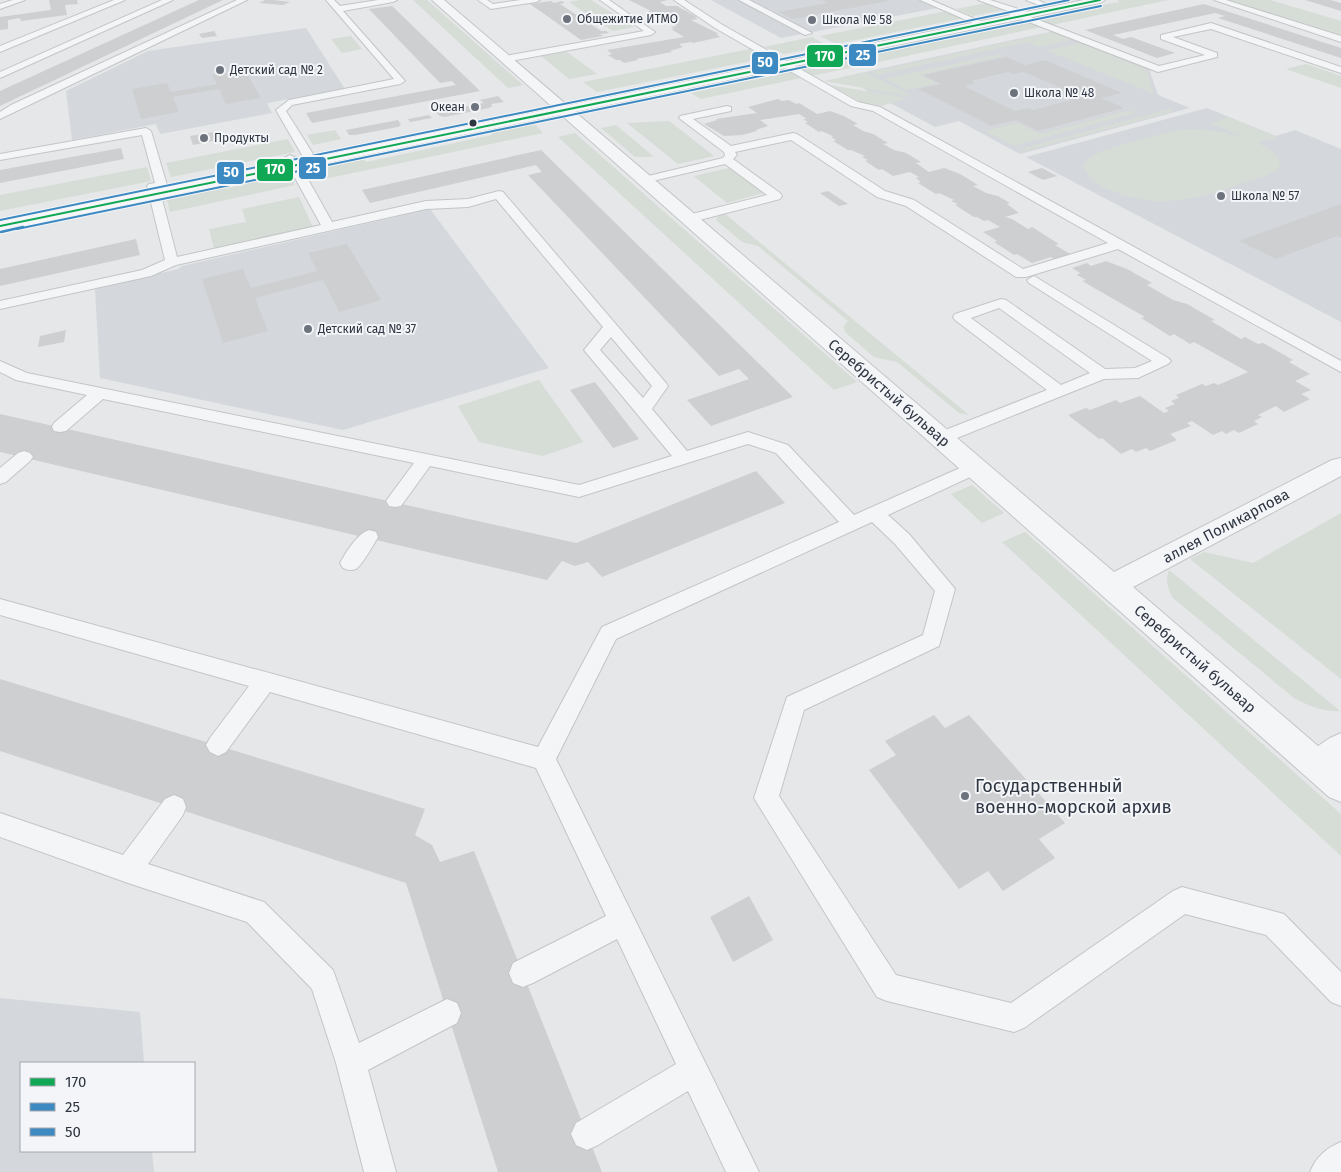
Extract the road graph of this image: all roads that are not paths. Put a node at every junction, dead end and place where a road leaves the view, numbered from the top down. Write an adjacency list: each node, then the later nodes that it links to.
1 (121, 0): 20 (lane)
2 (169, 0): 38 (lane)
3 (242, 0): 41 (lane)
4 (393, 0): 18 (lane)
5 (437, 0): 35 (street, Серебристый бульвар)
6 (482, 0): 7 (lane)
7 (536, 0)
8 (604, 0): 35 (lane)
9 (678, 0): 36 (lane)
10 (743, 0): 25 (lane)
11 (924, 0): 24 (lane)
12 (982, 0): 23 (lane)
13 (1030, 0): 21 (lane)
14 (1070, 0): 21 (street)
15 (1218, 0): 27 (lane)
16 (1093, 1): 23 (street)
17 (99, 3): 20 (lane)
18 (331, 3): 44 (lane)
19 (19, 4): 22 (lane)
20 (109, 5): 33 (lane)
21 (1044, 5): 23 (street)
22 (2, 6)
23 (1019, 13): 24 (street); 32 (lane)
24 (978, 22): 36 (street)
25 (808, 33)
26 (1234, 34): 28 (lane); 32 (lane); 34 (lane)
27 (1338, 36): 30 (lane)
28 (1215, 38)
29 (1205, 40): 32 (lane)
30 (1316, 40)
31 (1299, 44): 34 (lane)
32 (1186, 45)
33 (0, 49)
34 (1280, 49): 37 (lane)
35 (505, 59): 39 (street, Серебристый бульвар)
36 (781, 62): 39 (street); 52 (lane)
37 (1341, 70)
38 (0, 75)
39 (560, 107): 44 (street); 46 (street, Серебристый бульвар)
40 (727, 109): 42 (lane)
41 (0, 116)
42 (728, 155): 46 (lane); 49 (lane); 52 (lane)
43 (0, 157): 47 (lane)
44 (309, 158): 45 (street)
45 (292, 162): 47 (street); 51 (lane)
46 (644, 180): 49 (street, Серебристый бульвар)
47 (158, 189): 48 (street); 50 (street); 53 (lane)
48 (0, 217)
49 (688, 219): 64 (street, Серебристый бульвар)
50 (0, 226)
51 (328, 227): 53 (lane); 56 (lane)
52 (1119, 244): 58 (lane)
53 (172, 262): 55 (lane)
54 (1034, 280): 59 (lane)
55 (0, 305)
56 (610, 327): 62 (lane); 62 (lane)
57 (0, 366): 61 (lane)
58 (1341, 367)
59 (1102, 374): 60 (lane); 60 (lane)
60 (1059, 391): 64 (lane)
61 (100, 393): 63 (lane); 67 (lane)
62 (643, 409): 66 (lane)
63 (60, 427)
64 (941, 438): 69 (street, Серебристый бульвар)
65 (24, 457): 70 (lane)
66 (683, 458): 67 (lane); 73 (lane)
67 (425, 460): 71 (lane)
68 (1341, 466): 76 (street, аллея Поликарпова)
69 (975, 468): 72 (lane); 76 (street, Серебристый бульвар)
70 (0, 478)
71 (395, 501)
72 (875, 514): 73 (lane); 88 (lane)
73 (852, 524): 81 (lane)
74 (369, 537): 75 (lane)
75 (350, 563)
76 (1111, 586): 80 (street, Серебристый бульвар)
77 (0, 607): 78 (lane)
78 (265, 681): 79 (lane); 81 (lane)
79 (218, 745)
80 (1329, 756): 82 (street, Серебристый бульвар)
81 (544, 759): 86 (lane)
82 (1341, 786)
83 (174, 807): 85 (lane)
84 (0, 825): 85 (lane)
85 (128, 870): 90 (lane)
86 (622, 922): 87 (lane); 91 (lane)
87 (523, 973)
88 (1341, 992)
89 (447, 1012): 90 (lane)
90 (351, 1063): 94 (lane)
91 (694, 1070): 92 (lane); 95 (lane)
92 (587, 1134)
93 (1341, 1158): 96 (lane)
94 (380, 1172)
95 (743, 1172)
96 (1326, 1172)

